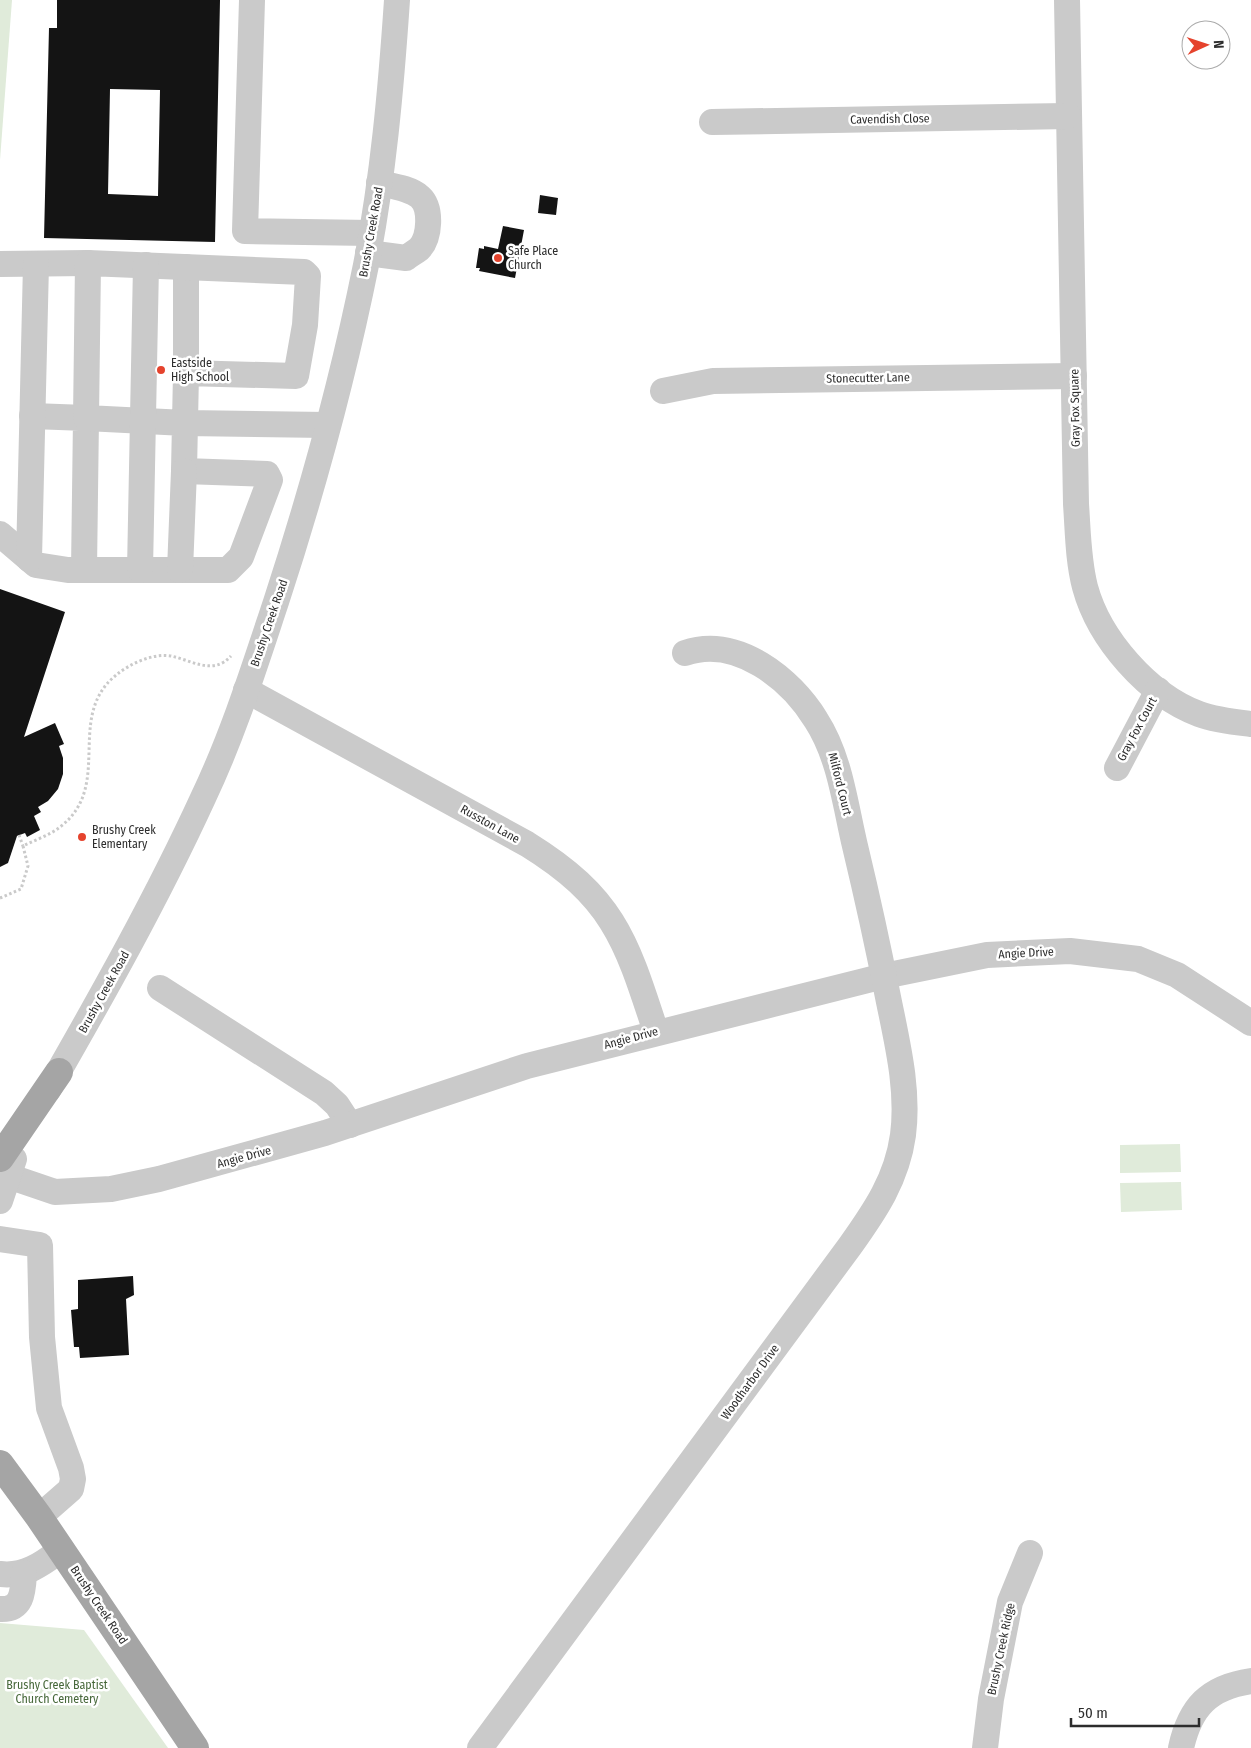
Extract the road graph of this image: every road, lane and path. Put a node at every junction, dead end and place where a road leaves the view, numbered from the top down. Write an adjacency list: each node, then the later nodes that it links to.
1 (252, 0): 7 (street)
2 (397, 0): 6 (street, Brushy Creek Road)
3 (1067, 0): 4 (street, Gray Fox Square)
4 (1068, 116): 5 (street, Cavendish Close); 16 (street, Gray Fox Square)
5 (712, 122)
6 (379, 182): 8 (street, Brushy Creek Road); 8 (street)
7 (245, 231): 8 (street); 14 (street)
8 (369, 243): 22 (street, Brushy Creek Road)
9 (88, 263): 11 (street); 12 (street); 19 (street)
10 (0, 264): 11 (street)
11 (36, 264): 18 (street)
12 (146, 265): 13 (street); 20 (street)
13 (186, 267): 14 (street); 15 (street)
14 (242, 269): 15 (street)
15 (186, 373): 21 (street)
16 (1074, 376): 17 (street, Stonecutter Lane); 32 (street, Gray Fox Square)
17 (663, 391)
18 (32, 416): 19 (street); 25 (street)
19 (86, 418): 20 (street); 26 (street)
20 (142, 419): 21 (street); 27 (street)
21 (185, 423): 22 (street); 23 (street)
22 (327, 425): 31 (street, Brushy Creek Road)
23 (184, 471): 28 (street); 28 (street)
24 (0, 534): 25 (street)
25 (29, 559): 26 (street)
26 (84, 570): 27 (street)
27 (140, 570): 28 (street)
28 (180, 570)
29 (685, 653): 38 (street, Milford Court)
30 (231, 656): 36 (path)
31 (246, 690): 41 (street, Russton Lane); 42 (street, Brushy Creek Road)
32 (1158, 690): 33 (street, Gray Fox Square); 34 (street, Gray Fox Court)
33 (1251, 724)
34 (1116, 768)
35 (18, 835): 36 (path)
36 (23, 846): 37 (path)
37 (0, 898)
38 (884, 976): 40 (street, Angie Drive); 41 (street, Angie Drive); 55 (street, Woodharbor Drive)
39 (160, 988): 43 (street)
40 (1251, 1023)
41 (656, 1032): 43 (street, Angie Drive)
42 (59, 1072): 44 (main road)
43 (350, 1125): 44 (street, Angie Drive)
44 (4, 1167): 45 (street)
45 (0, 1201)
46 (0, 1239): 48 (street)
47 (0, 1464): 48 (main road, Brushy Creek Road)
48 (39, 1517): 49 (main road, Brushy Creek Road)
49 (61, 1550): 51 (street); 54 (main road, Brushy Creek Road)
50 (1030, 1553): 56 (street, Brushy Creek Ridge)
51 (12, 1574): 52 (street)
52 (0, 1609)
53 (1251, 1680): 57 (street)
54 (194, 1748)
55 (480, 1748)
56 (985, 1748)
57 (1180, 1748)

